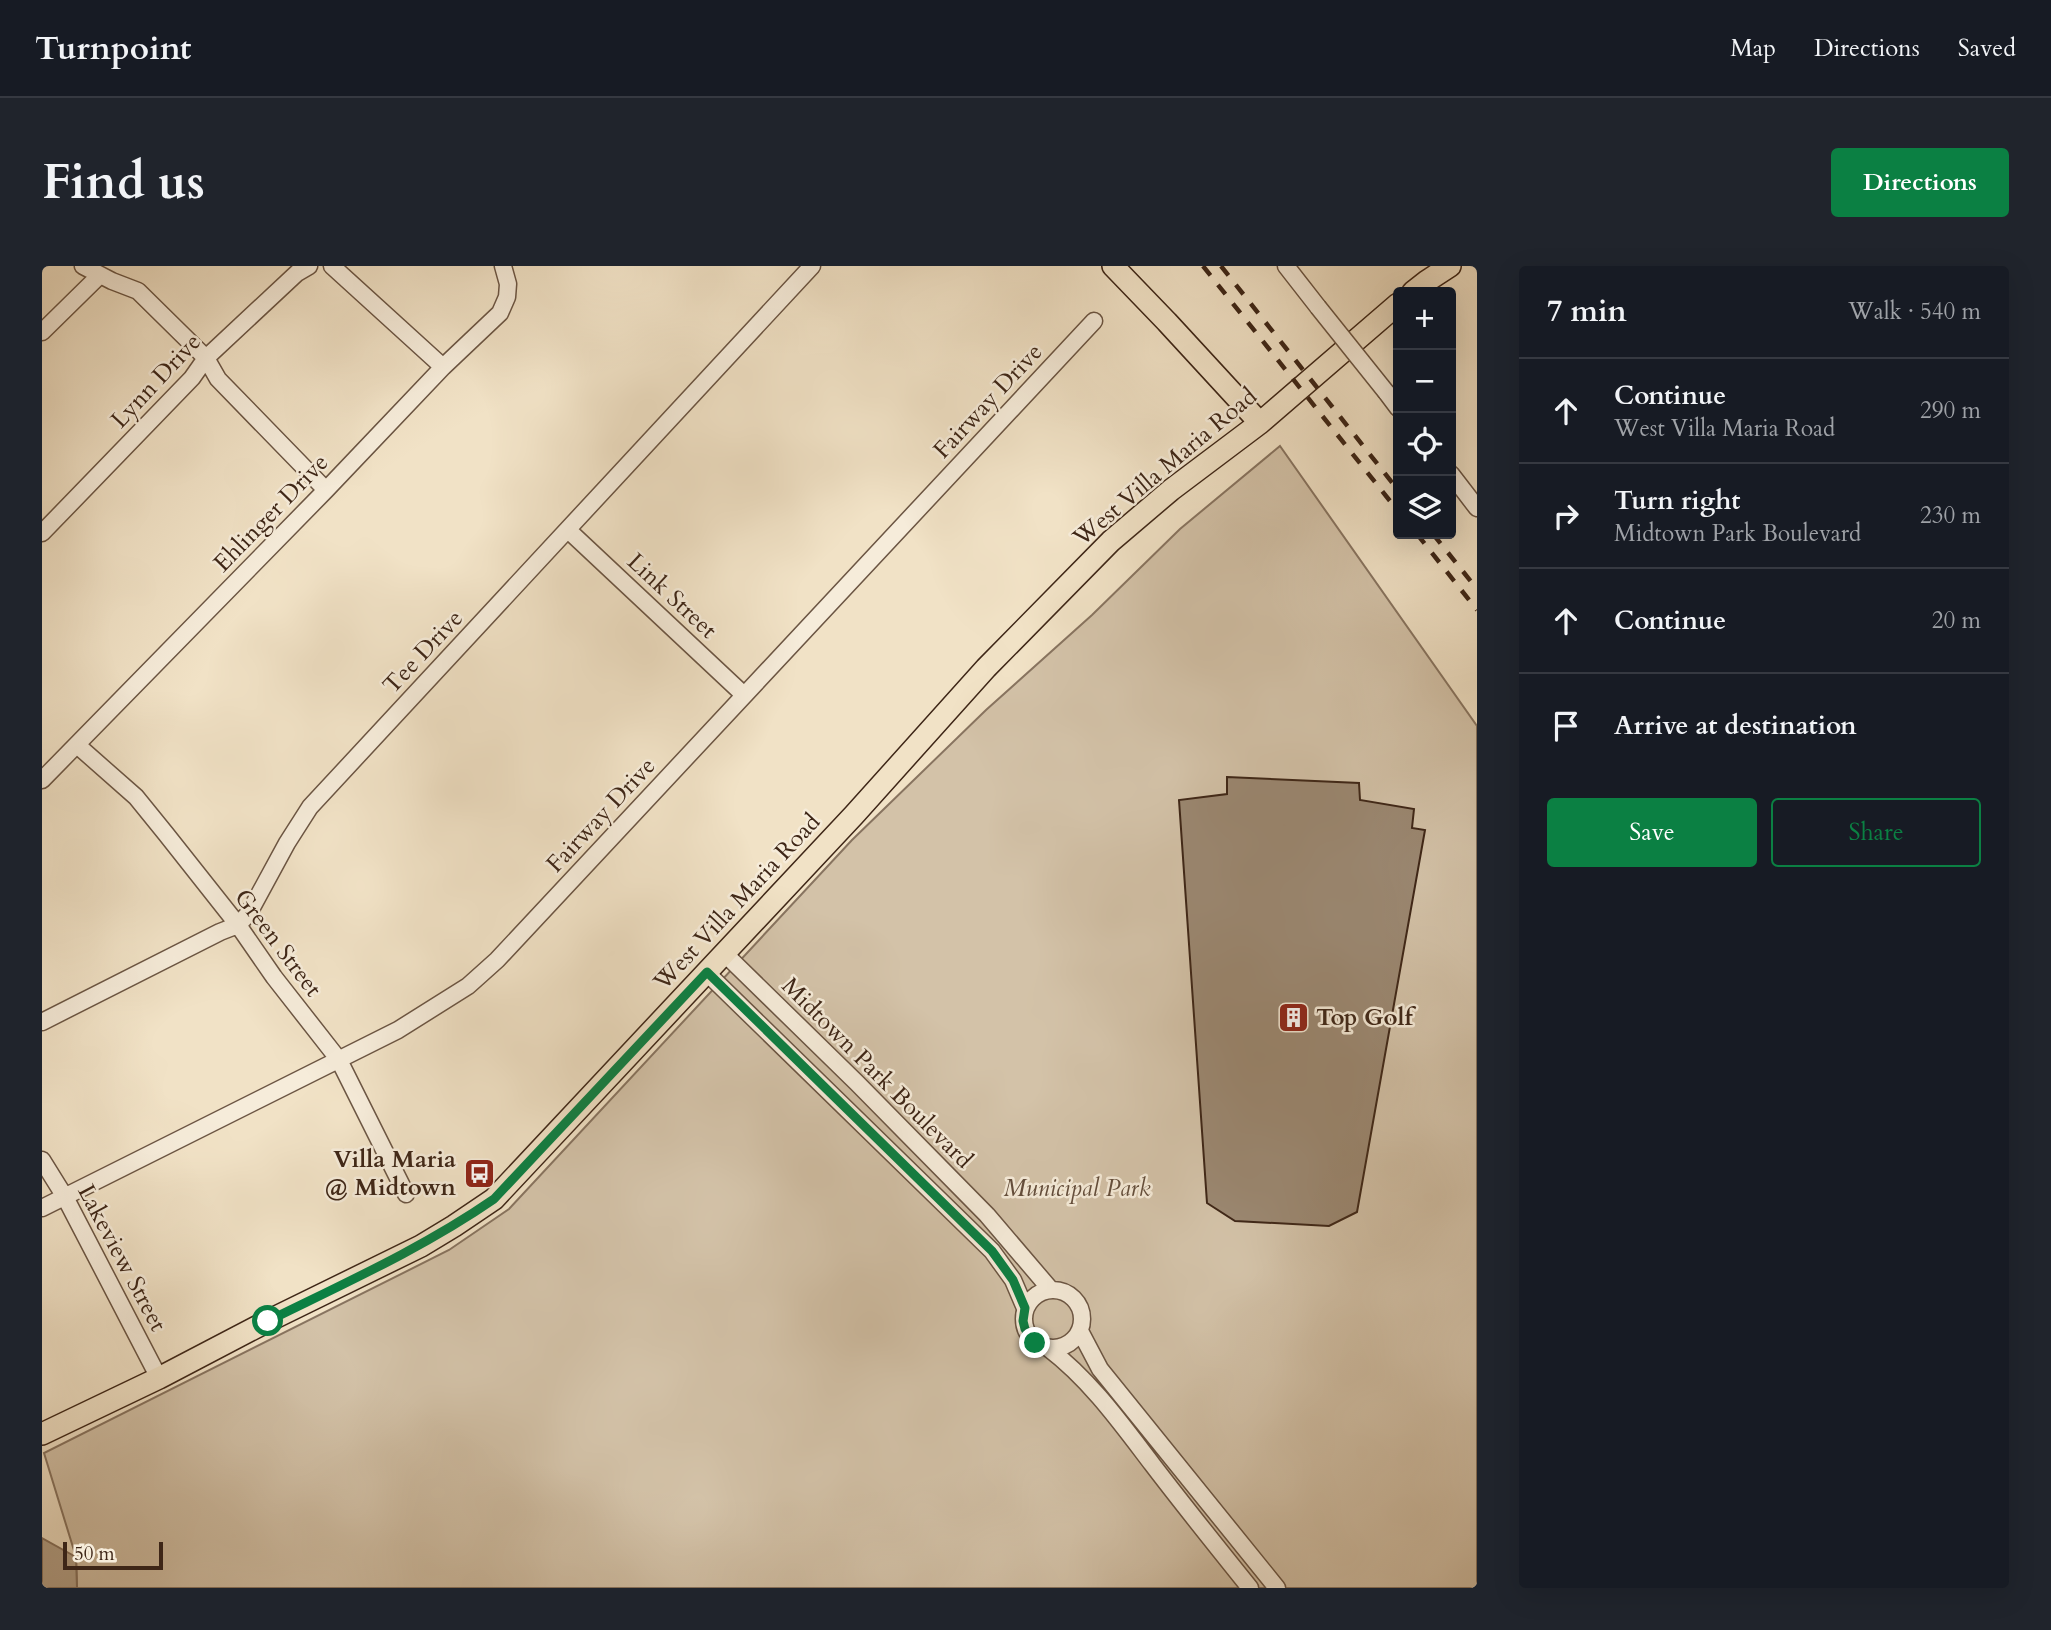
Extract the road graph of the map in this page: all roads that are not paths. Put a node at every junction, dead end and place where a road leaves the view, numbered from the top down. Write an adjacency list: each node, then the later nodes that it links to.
1 (83, 266): 9 (street)
2 (309, 266): 14 (street, Lynn Drive)
3 (331, 266): 15 (street)
4 (503, 266): 15 (street, Ehlinger Drive)
5 (812, 266): 22 (street, Tee Drive)
6 (1113, 266): 17 (main road)
7 (1286, 266): 16 (street, bridge)
8 (1450, 266): 10 (main road)
9 (100, 275): 13 (street); 14 (street)
10 (1420, 287)
11 (1393, 308): 17 (main road, West Villa Maria Road)
12 (1094, 321): 24 (street, Fairway Drive)
13 (42, 332)
14 (206, 358): 20 (street); 23 (street, Lynn Drive)
15 (443, 367): 20 (street, Ehlinger Drive)
16 (1393, 401)
17 (1259, 423): 28 (main road, West Villa Maria Road)
18 (1454, 476): 19 (street)
19 (1471, 489): 21 (street)
20 (326, 490): 25 (street, Ehlinger Drive)
21 (1477, 508)
22 (568, 530): 24 (street, Link Street); 27 (street, Tee Drive)
23 (42, 533)
24 (744, 695): 31 (street, Fairway Drive)
25 (77, 745): 26 (street, Ehlinger Drive); 27 (street, Green Street)
26 (42, 780)
27 (239, 925): 30 (street); 31 (street, Green Street)
28 (725, 954): 29 (main road, West Villa Maria Road); 36 (street, Midtown Park Boulevard)
29 (707, 972): 37 (street, Midtown Park Boulevard); 40 (main road, West Villa Maria Road)
30 (42, 1021)
31 (339, 1060): 33 (street, Green Street); 34 (street, Fairway Drive)
32 (42, 1160): 34 (street, Lakeview Street)
33 (406, 1194)
34 (65, 1197): 35 (street, Fairway Drive); 40 (street, Lakeview Street)
35 (42, 1208)
36 (1051, 1290): 37 (street); 38 (street)
37 (1025, 1308): 39 (street)
38 (1080, 1331): 39 (street); 43 (street)
39 (1048, 1348): 42 (street)
40 (159, 1378): 41 (main road, West Villa Maria Road)
41 (42, 1434)
42 (1250, 1588)
43 (1277, 1588)

